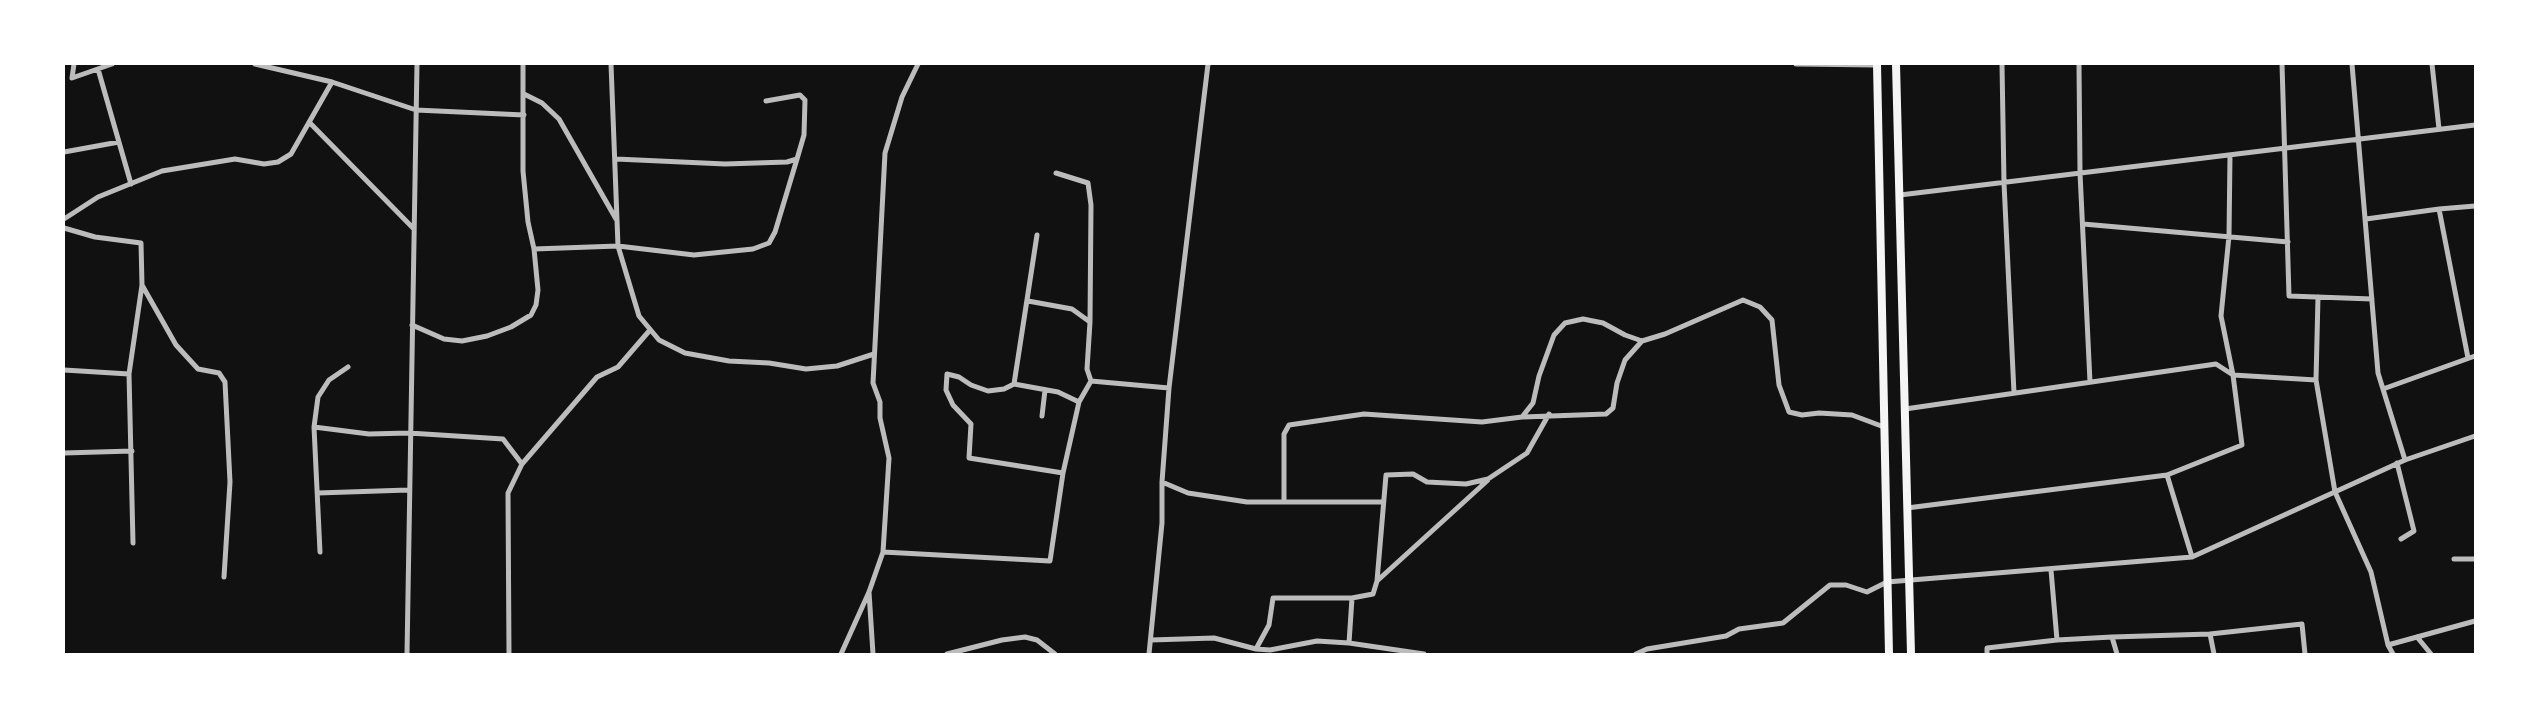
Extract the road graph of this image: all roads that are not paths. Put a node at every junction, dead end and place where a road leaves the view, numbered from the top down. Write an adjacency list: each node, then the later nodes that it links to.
1 (74, 64): 18 (street)
2 (112, 64): 18 (street)
3 (256, 64): 17 (street)
4 (417, 64): 22 (street)
5 (523, 64): 20 (street)
6 (611, 64): 32 (street)
7 (918, 64): 60 (street)
8 (1208, 64): 71 (street)
9 (1796, 64): 10 (street)
10 (1877, 64): 81 (main road)
11 (1896, 64): 38 (main road)
12 (2002, 64): 36 (street)
13 (2079, 64): 35 (street)
14 (2282, 64): 29 (street)
15 (2352, 64): 27 (street)
16 (2432, 64): 26 (street)
17 (266, 65): 19 (street)
18 (98, 69): 28 (street)
19 (332, 82): 22 (street); 24 (street)
20 (524, 94): 23 (street); 43 (street)
21 (766, 100): 33 (street)
22 (416, 110): 23 (street); 46 (street)
23 (524, 115): 51 (street)
24 (310, 122): 37 (street); 46 (street)
25 (2475, 125): 26 (street)
26 (2439, 129): 27 (street)
27 (2359, 139): 29 (street); 42 (street)
28 (119, 142): 30 (street); 37 (street)
29 (2286, 148): 31 (street); 49 (street)
30 (64, 152)
31 (2230, 154): 35 (street); 48 (street)
32 (616, 159): 33 (street); 43 (street)
33 (797, 159): 50 (street)
34 (1056, 173): 56 (street)
35 (2080, 173): 36 (street); 44 (street)
36 (2004, 183): 38 (street); 74 (street)
37 (131, 184): 41 (street)
38 (1900, 196): 76 (main road)
39 (2475, 206): 40 (street)
40 (2439, 209): 42 (street); 62 (street)
41 (64, 219)
42 (2366, 219): 54 (street)
43 (616, 220): 50 (street)
44 (2083, 224): 48 (street); 69 (street)
45 (64, 228): 52 (street)
46 (414, 229): 57 (street)
47 (1037, 235): 55 (street)
48 (2229, 236): 49 (street); 66 (street)
49 (2288, 242): 53 (street)
50 (618, 246): 51 (street); 58 (street)
51 (534, 249): 57 (street)
52 (142, 285): 65 (street); 107 (street)
53 (2318, 297): 54 (street); 67 (street)
54 (2372, 299): 72 (street)
55 (1028, 301): 56 (street); 70 (street)
56 (1090, 322): 68 (street)
57 (412, 325): 82 (street)
58 (650, 330): 60 (street); 88 (street)
59 (1642, 341): 77 (street); 79 (street); 81 (street)
60 (874, 354): 102 (street)
61 (2475, 356): 62 (street)
62 (2468, 358): 72 (street)
63 (348, 367): 80 (street)
64 (64, 370): 65 (street)
65 (129, 374): 84 (street)
66 (2233, 375): 67 (street); 69 (street); 90 (street)
67 (2316, 380): 94 (street)
68 (1091, 381): 71 (street); 75 (street)
69 (2090, 382): 74 (street)
70 (1014, 384): 73 (street); 89 (street)
71 (1169, 388): 92 (street)
72 (2383, 389): 86 (street)
73 (1045, 390): 75 (street); 78 (street)
74 (2014, 393): 76 (street)
75 (1079, 402): 89 (street)
76 (1905, 409): 98 (main road)
77 (1549, 414): 79 (street); 91 (street)
78 (1042, 416)
79 (1522, 417): 96 (street)
80 (314, 427): 82 (street); 95 (street)
81 (1884, 427): 109 (main road)
82 (410, 433): 88 (street); 93 (street)
83 (2475, 436): 86 (street)
84 (132, 451): 85 (street); 100 (street)
85 (64, 453)
86 (2405, 460): 87 (street)
87 (2397, 463): 94 (street); 99 (street)
88 (522, 464): 123 (street)
89 (1063, 473): 102 (street)
90 (2167, 475): 98 (street); 103 (street)
91 (1488, 480): 97 (street); 108 (street)
92 (1162, 482): 96 (street); 117 (street)
93 (408, 490): 95 (street); 122 (street)
94 (2335, 492): 103 (street); 120 (street)
95 (318, 493): 101 (street)
96 (1284, 502): 97 (street)
97 (1383, 502): 108 (street)
98 (1907, 508): 110 (main road)
99 (2401, 539)
100 (133, 543)
101 (320, 552)
102 (883, 552): 111 (street)
103 (2192, 557): 106 (street)
104 (2454, 559): 105 (street)
105 (2475, 559)
106 (2051, 570): 110 (street); 118 (street)
107 (224, 577)
108 (1377, 581): 112 (street)
109 (1888, 582): 110 (street); 131 (street); 132 (main road)
110 (1909, 582): 133 (main road)
111 (868, 592): 124 (street); 125 (street)
112 (1352, 598): 119 (street); 121 (street)
113 (2475, 621): 116 (street)
114 (2210, 634): 115 (street); 136 (street); 137 (street)
115 (2112, 637): 118 (street); 135 (street)
116 (2417, 637): 120 (street); 139 (street)
117 (1150, 640): 121 (street); 128 (street); 129 (street)
118 (2057, 640): 134 (street)
119 (1348, 643): 121 (street); 130 (street)
120 (2388, 646): 138 (street)
121 (1256, 649)
122 (407, 654)
123 (509, 654)
124 (841, 654)
125 (873, 654)
126 (947, 654): 127 (street)
127 (1053, 654)
128 (1145, 654)
129 (1149, 654)
130 (1424, 654)
131 (1636, 654)
132 (1889, 654)
133 (1911, 654)
134 (1987, 654)
135 (2117, 654)
136 (2214, 654)
137 (2306, 654)
138 (2394, 654)
139 (2431, 654)

